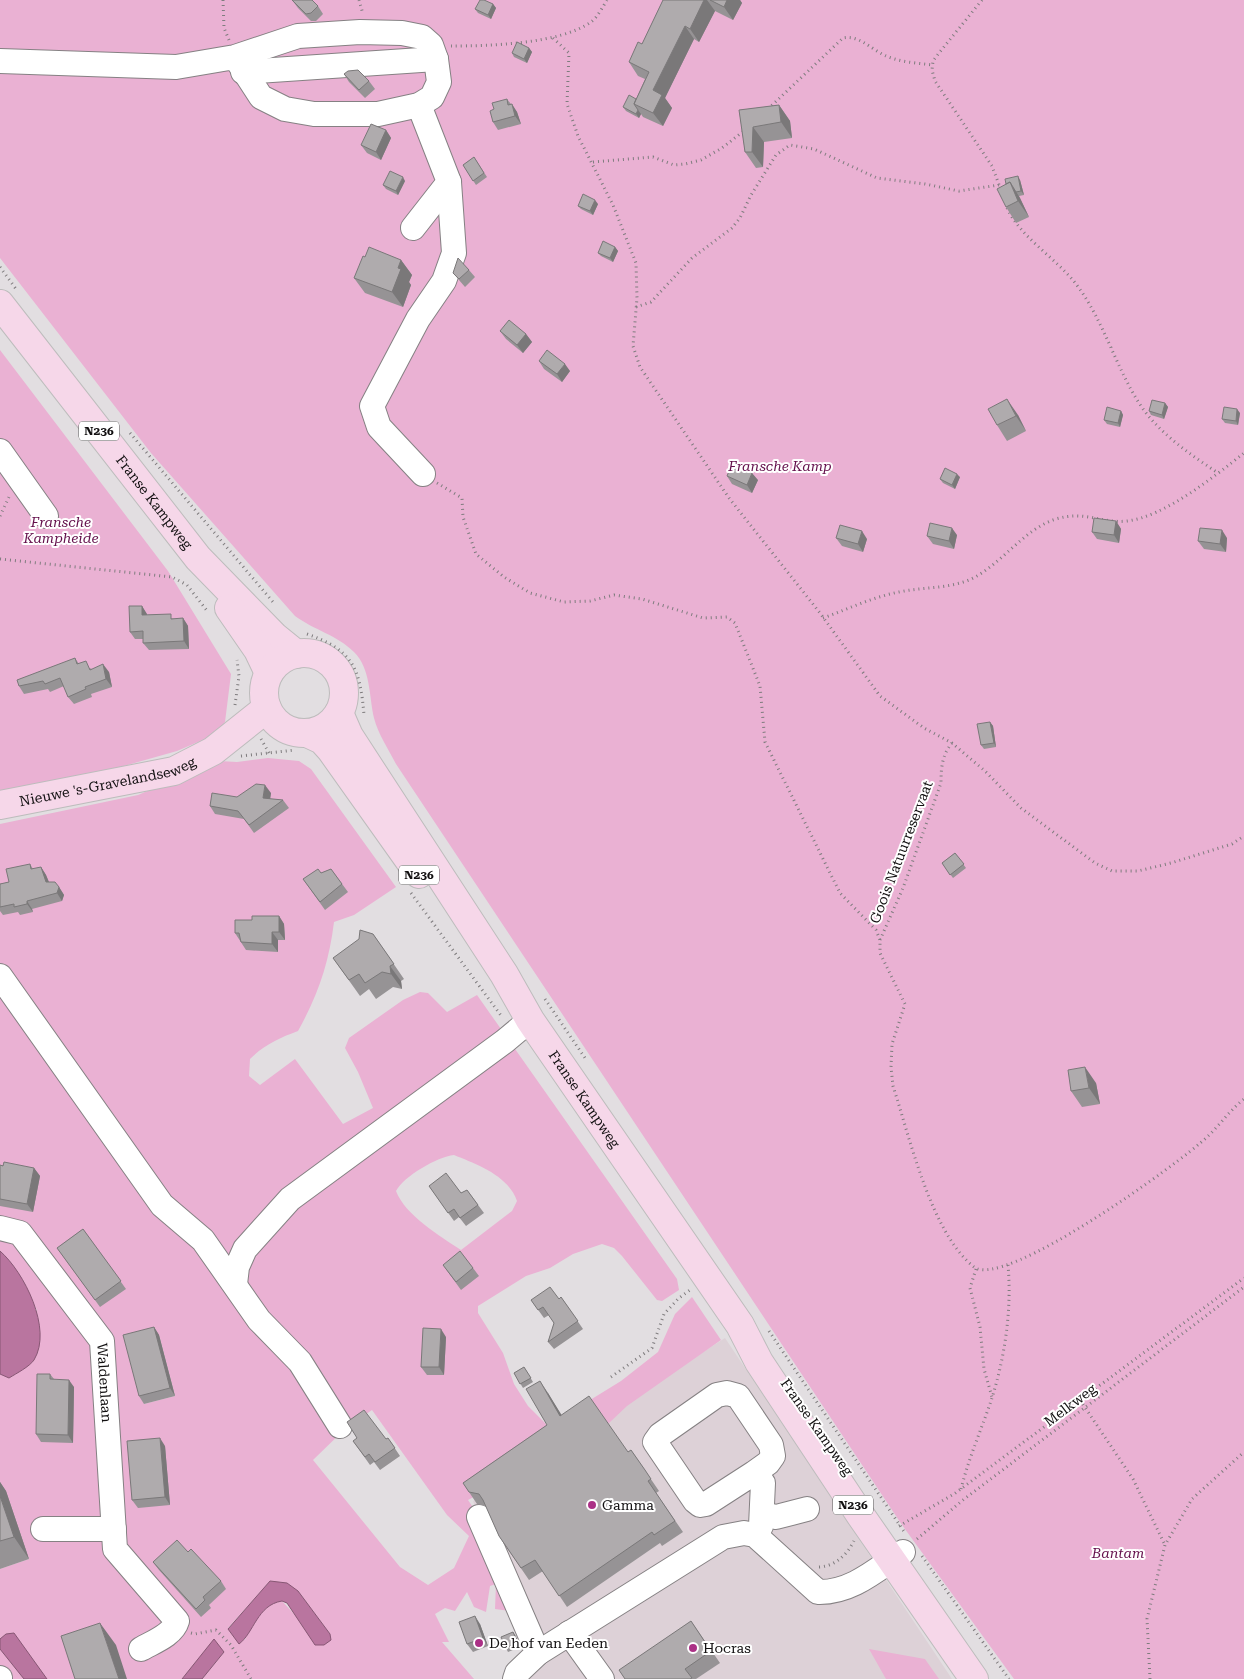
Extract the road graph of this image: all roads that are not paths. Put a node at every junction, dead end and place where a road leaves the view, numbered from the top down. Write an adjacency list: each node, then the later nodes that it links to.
1 (433, 52): 3 (street); 3 (street); 4 (street)
2 (0, 61): 3 (street)
3 (239, 65): 4 (street)
4 (419, 105): 5 (street)
5 (449, 182): 6 (street); 9 (street)
6 (413, 228)
7 (0, 304): 11 (main road, Franse Kampweg / N236)
8 (0, 451): 10 (street)
9 (423, 474)
10 (46, 516)
11 (198, 558): 12 (main road, Franse Kampweg / N236); 13 (main road, Franse Kampweg / N236)
12 (296, 654): 13 (main road); 14 (main road)
13 (269, 673): 15 (main road)
14 (339, 713): 16 (main road); 19 (main road, Franse Kampweg / N236)
15 (274, 717): 16 (main road, N236); 17 (main road, Nieuwe 's-Gravelandseweg)
16 (306, 741): 19 (main road, Franse Kampweg / N236)
17 (0, 805)
18 (0, 976): 21 (street)
19 (530, 1020): 21 (street); 29 (main road, Franse Kampweg / N236)
20 (0, 1228): 28 (street, Waldenlaan)
21 (235, 1284): 22 (street)
22 (340, 1426)
23 (754, 1473): 23 (street); 26 (street)
24 (807, 1509): 26 (street)
25 (479, 1517): 32 (street)
26 (759, 1524): 29 (street); 30 (street)
27 (43, 1529): 28 (street)
28 (115, 1539): 31 (street)
29 (906, 1552): 35 (main road, Franse Kampweg / N236); 36 (main road, Franse Kampweg / N236)
30 (570, 1633): 32 (street); 34 (street)
31 (141, 1650)
32 (538, 1653): 33 (street)
33 (516, 1679)
34 (602, 1679)
35 (974, 1679)
36 (993, 1679)

